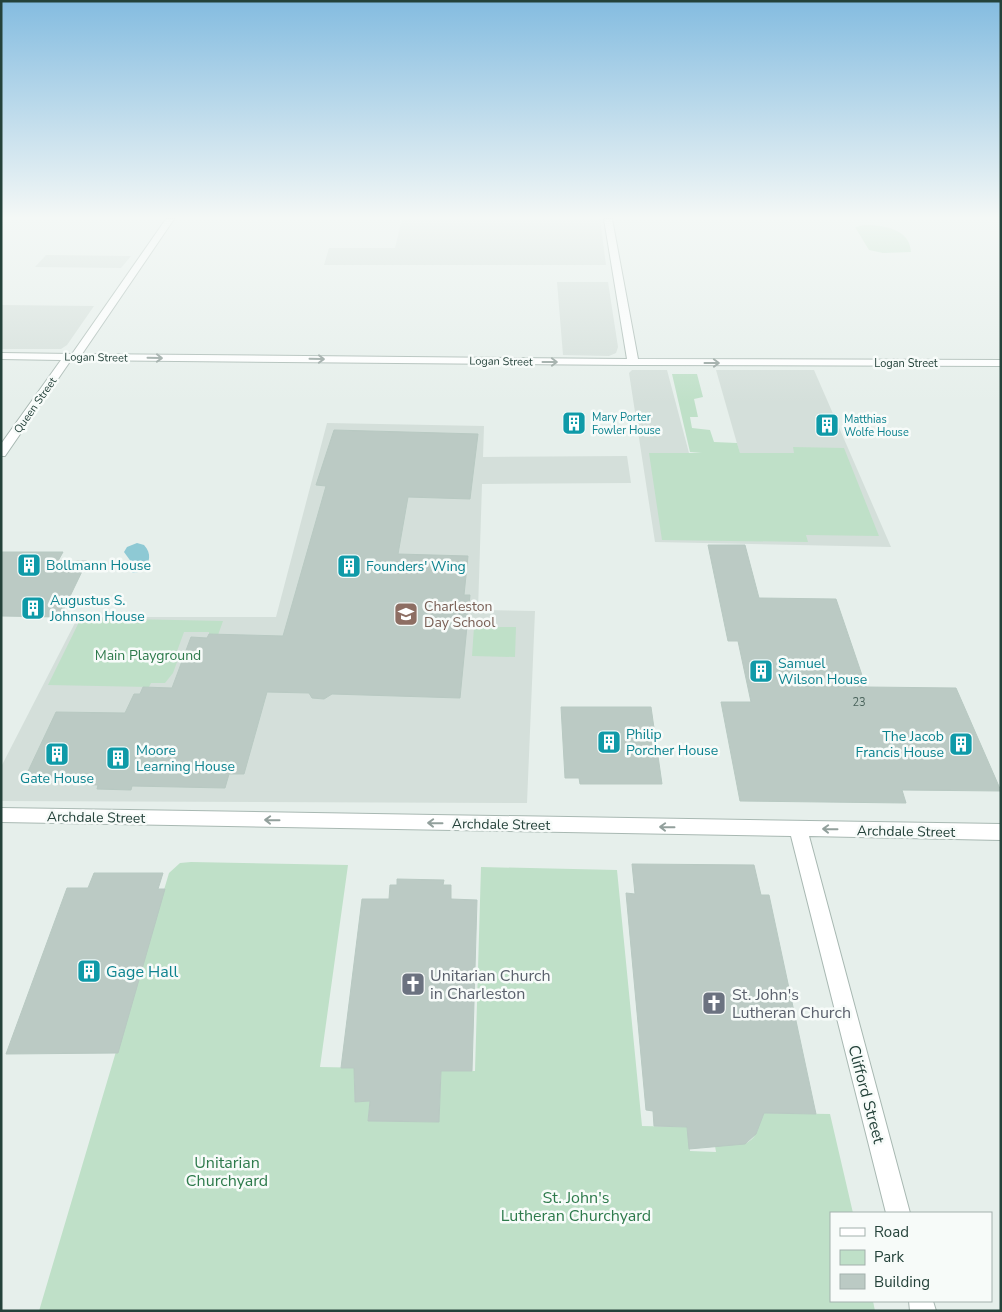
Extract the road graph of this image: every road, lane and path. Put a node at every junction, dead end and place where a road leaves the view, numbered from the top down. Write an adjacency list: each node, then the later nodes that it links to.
1 (127, 280): 4 (street, Queen Street)
2 (619, 280): 5 (street)
3 (1, 356): 4 (street, Logan Street)
4 (72, 357): 5 (street, Logan Street, one-way to 5); 7 (street, Queen Street)
5 (633, 362): 6 (street, Logan Street, one-way to 6)
6 (1000, 364)
7 (1, 453)
8 (1, 815): 9 (street, Archdale Street, one-way to 8)
9 (798, 829): 10 (street, Archdale Street, one-way to 9); 11 (street, Clifford Street)
10 (1001, 832)
11 (898, 1212)

